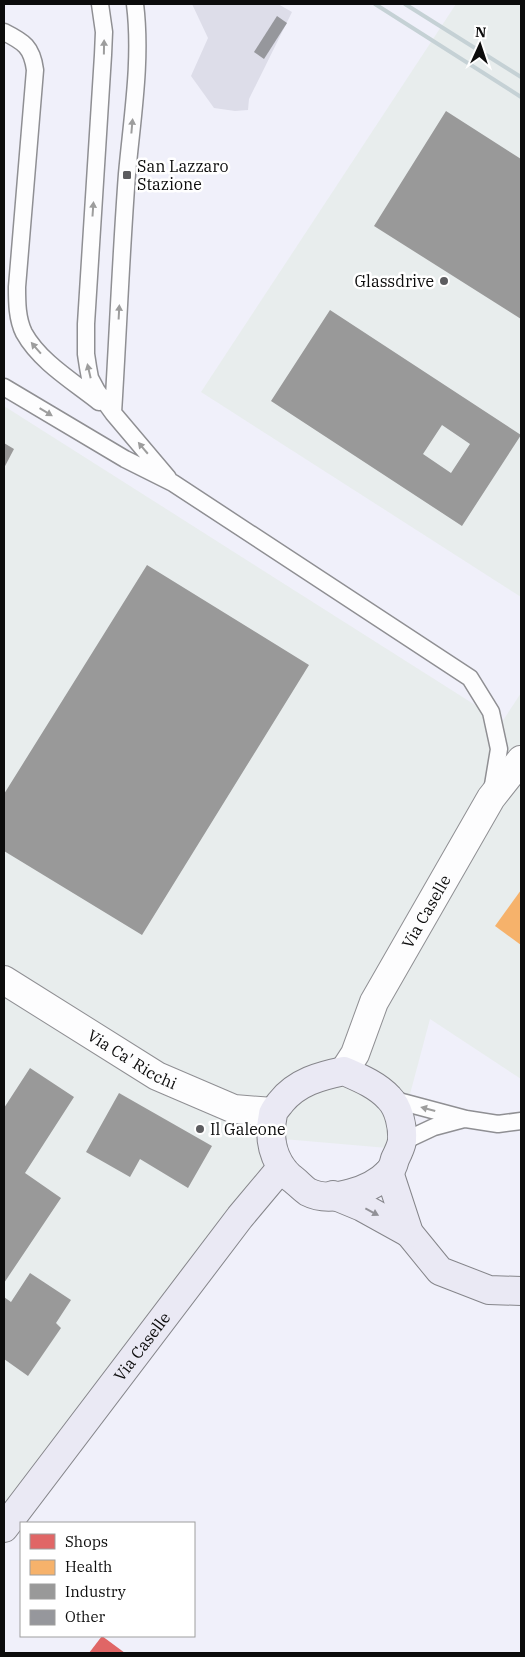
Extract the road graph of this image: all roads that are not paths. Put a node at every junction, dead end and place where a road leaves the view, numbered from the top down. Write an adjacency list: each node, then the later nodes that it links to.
1 (100, 4): 5 (lane, one-way to 1)
2 (136, 4): 5 (lane, one-way to 2)
3 (4, 32): 5 (lane, one-way to 3)
4 (4, 388): 6 (lane, one-way to 6)
5 (113, 413): 6 (lane, one-way to 5)
6 (173, 483): 8 (lane)
7 (521, 760): 8 (street, Via Caselle)
8 (491, 798): 10 (street, Via Caselle)
9 (4, 980): 12 (street, Via Ca' Ricchi)
10 (344, 1071): 11 (street); 12 (street)
11 (391, 1099): 13 (lane, one-way to 11); 15 (street)
12 (273, 1112): 16 (street)
13 (466, 1119): 14 (lane); 15 (lane)
14 (521, 1121)
15 (402, 1142): 17 (street)
16 (281, 1168): 18 (street); 21 (street, Via Caselle)
17 (389, 1172): 18 (street); 19 (street)
18 (333, 1195): 19 (street, one-way to 19)
19 (409, 1233): 20 (street)
20 (521, 1291)
21 (4, 1528)

